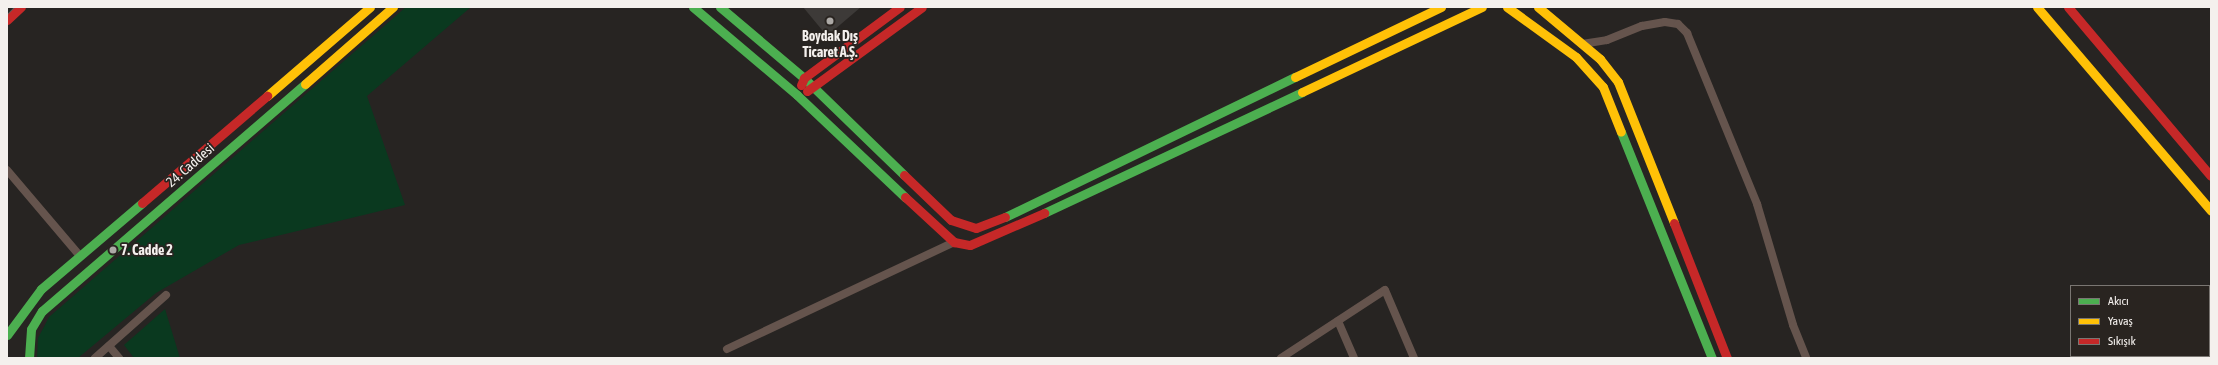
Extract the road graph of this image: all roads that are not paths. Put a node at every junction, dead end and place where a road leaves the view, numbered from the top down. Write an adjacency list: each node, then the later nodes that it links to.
1 (21, 7): 14 (main road)
2 (370, 7): 23 (main road, 24. Caddesi)
3 (393, 7): 30 (main road, 24. Caddesi)
4 (693, 7): 18 (main road)
5 (720, 7): 16 (main road)
6 (900, 7): 16 (main road)
7 (922, 7): 17 (main road)
8 (1440, 7): 17 (main road)
9 (1482, 7): 22 (main road)
10 (1506, 7): 37 (main road)
11 (1538, 7): 15 (main road)
12 (2037, 7): 21 (main road)
13 (2068, 7): 20 (main road)
14 (7, 20)
15 (1582, 44): 38 (main road); 39 (street)
16 (804, 78): 17 (main road); 18 (main road)
17 (814, 88): 18 (main road)
18 (797, 95): 22 (main road)
19 (7, 170): 23 (street)
20 (2211, 176)
21 (2211, 211)
22 (954, 242): 28 (street)
23 (80, 256): 26 (main road, 24. Caddesi)
24 (166, 295): 27 (street)
25 (1338, 321): 29 (street); 35 (street); 36 (street)
26 (7, 335)
27 (109, 346): 31 (street); 32 (street)
28 (727, 349)
29 (1294, 350): 33 (street); 34 (street)
30 (29, 358)
31 (95, 358)
32 (119, 358)
33 (1281, 358)
34 (1298, 358)
35 (1354, 358)
36 (1414, 358)
37 (1712, 358)
38 (1727, 358)
39 (1806, 358)

